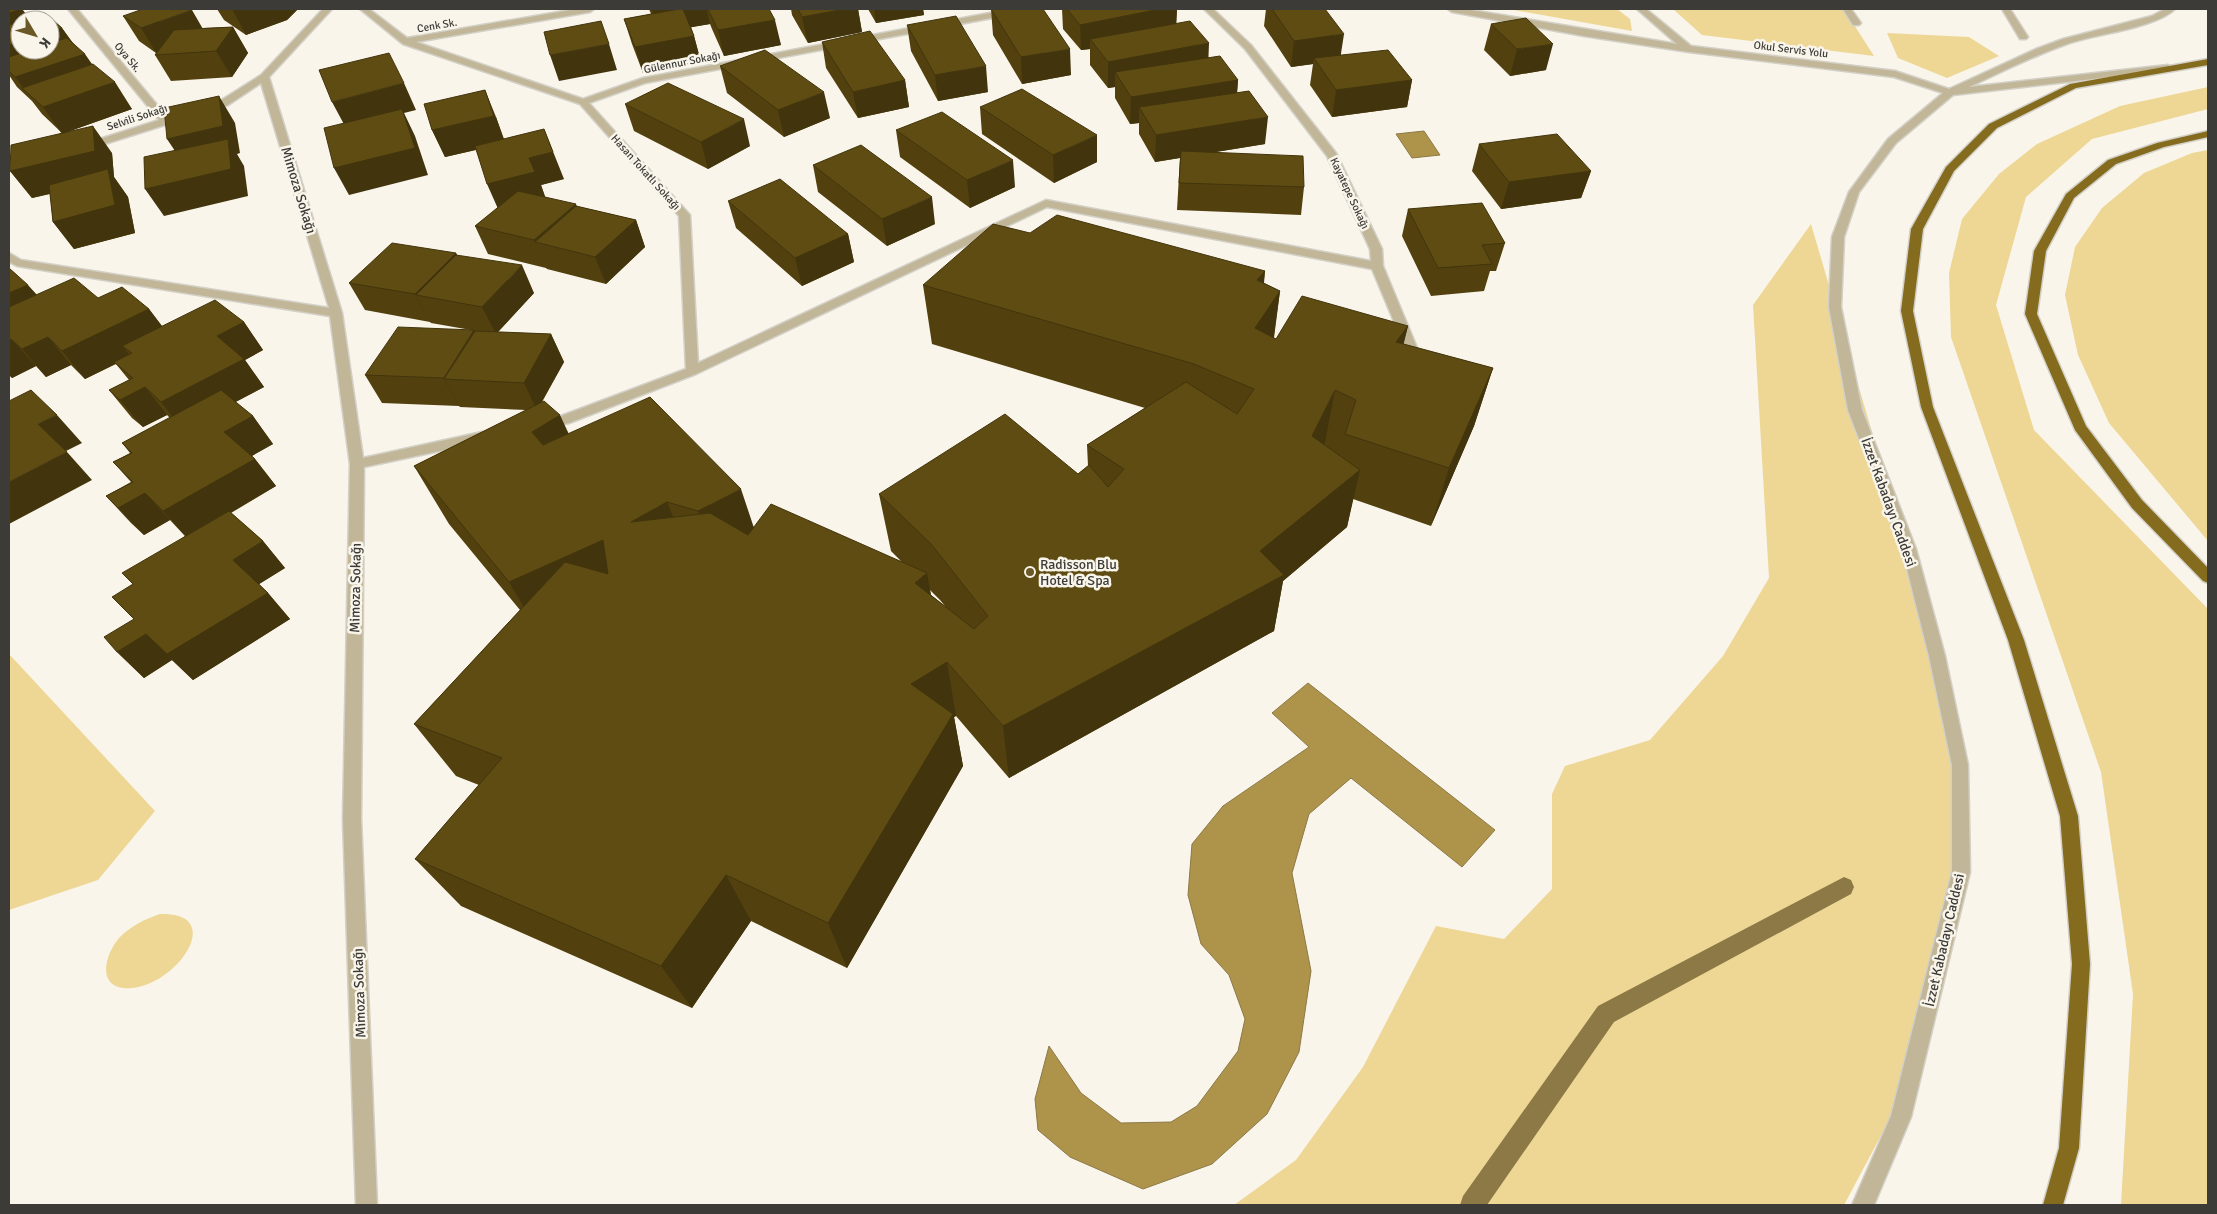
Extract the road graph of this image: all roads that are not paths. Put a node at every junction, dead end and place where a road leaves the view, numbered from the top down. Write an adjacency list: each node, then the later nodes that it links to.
1 (72, 9): 21 (street, Oya Sk.)
2 (328, 9): 18 (street)
3 (364, 9): 14 (street)
4 (590, 9): 14 (street, Cenk Sk.)
5 (1024, 9): 20 (street, Gülennur Sokağı)
6 (1208, 9): 25 (street, Kayatepe Sokağı)
7 (1452, 9): 15 (street, Okul Servis Yolu)
8 (1641, 9): 15 (street)
9 (1847, 9): 12 (street)
10 (2006, 9): 13 (street)
11 (2172, 9): 19 (street, İzzet Kabadayı Caddesi)
12 (1856, 23)
13 (2024, 37)
14 (406, 42): 20 (street)
15 (1689, 48): 19 (street, Okul Servis Yolu)
16 (2208, 62): 17 (highway)
17 (2173, 67): 19 (street); 35 (highway)
18 (264, 76): 21 (street, Selvili Sokağı); 26 (street, Mimoza Sokağı)
19 (1950, 92): 34 (street, İzzet Kabadayı Caddesi)
20 (583, 102): 28 (street, Hasan Tokatlı Sokağı)
21 (165, 121): 23 (street, Selvili Sokağı)
22 (2208, 134): 32 (highway)
23 (74, 148)
24 (9, 256): 26 (street)
25 (1377, 266): 27 (street, Kayatepe Sokağı); 28 (street)
26 (336, 313): 31 (street, Mimoza Sokağı)
27 (1414, 355)
28 (692, 371): 29 (street)
29 (536, 426)
30 (498, 434): 31 (street)
31 (357, 464): 33 (street, Mimoza Sokağı)
32 (2208, 577)
33 (367, 1205)
34 (1864, 1205)
35 (2053, 1205)

